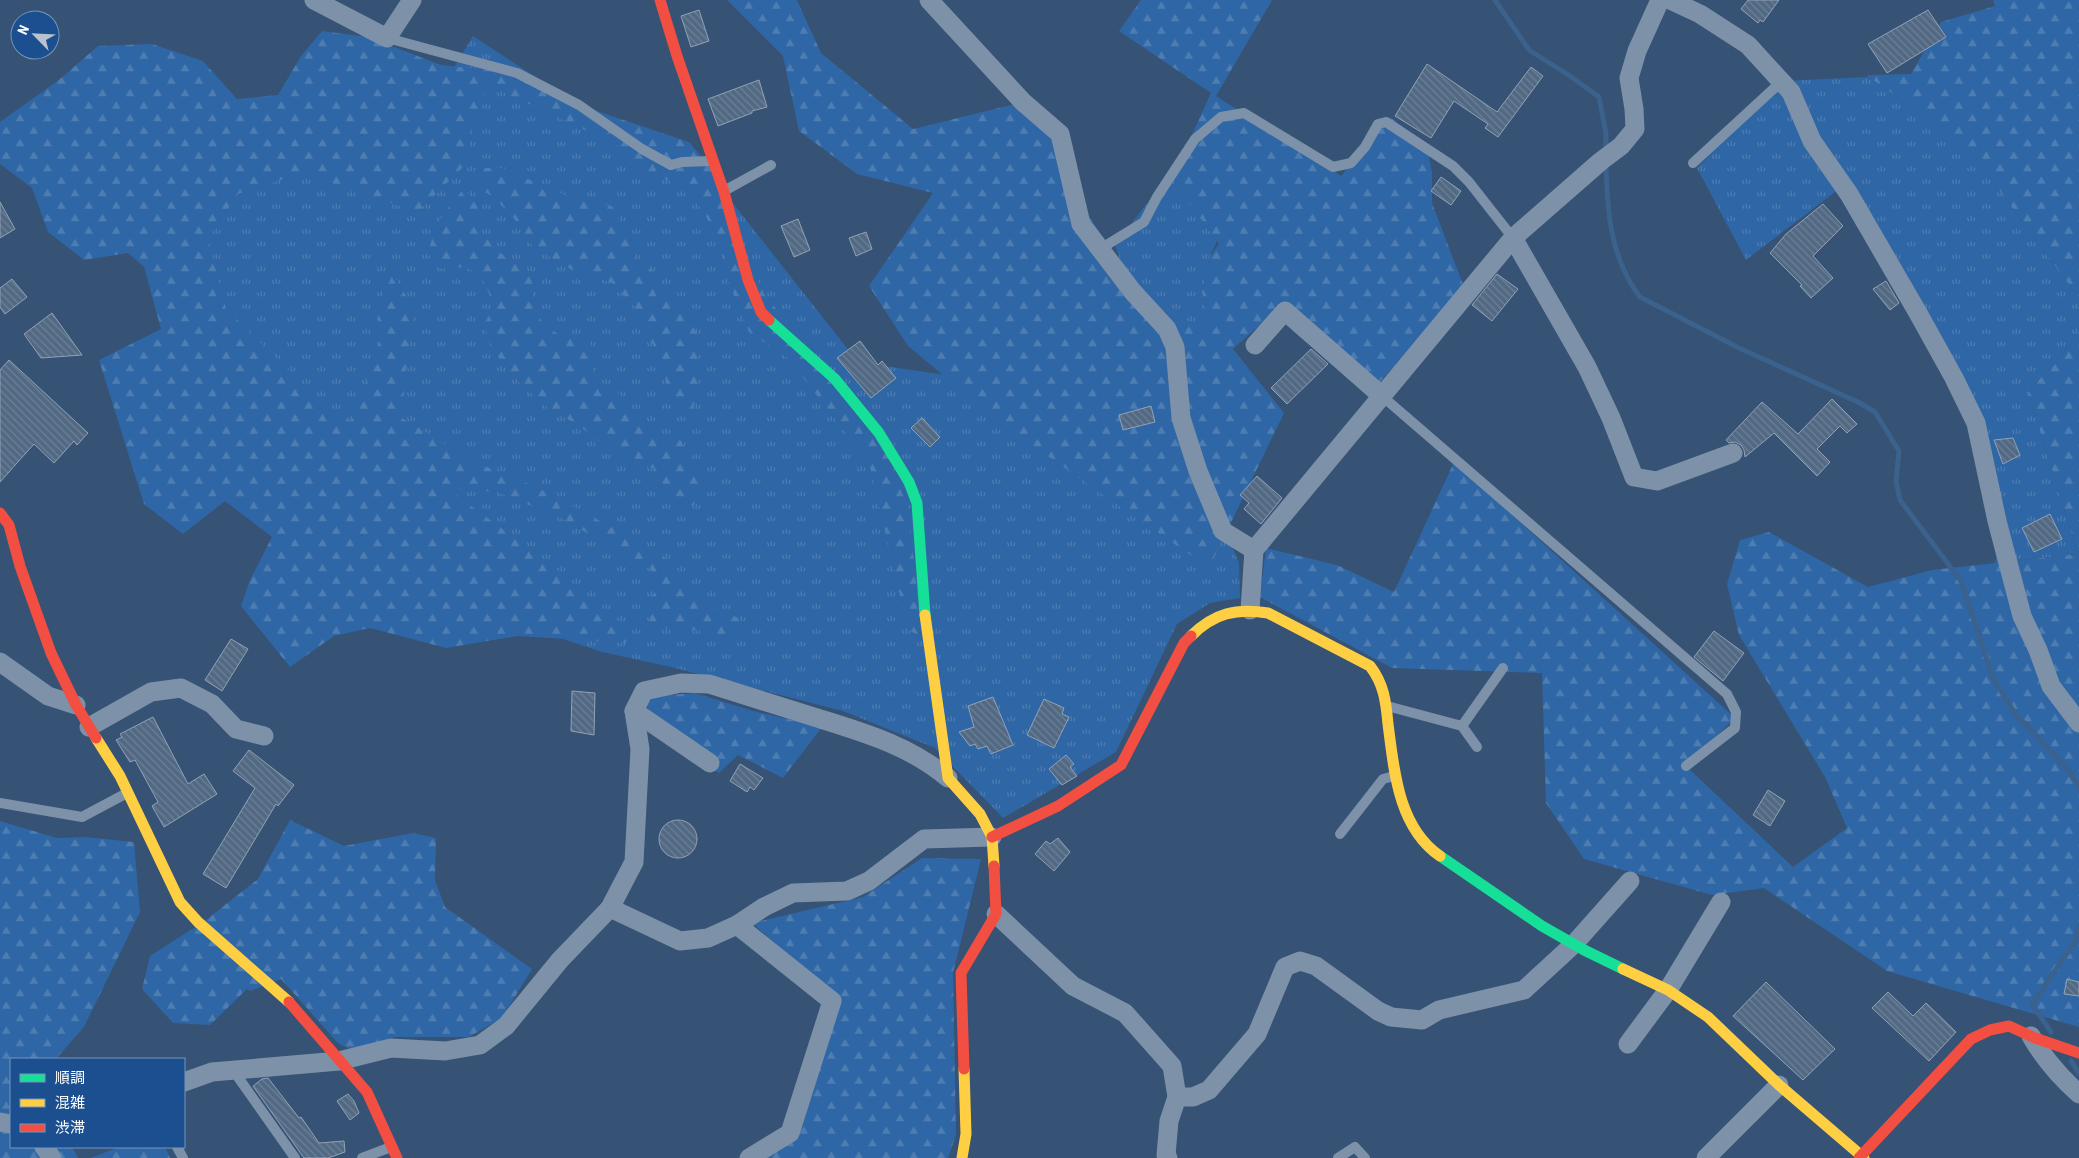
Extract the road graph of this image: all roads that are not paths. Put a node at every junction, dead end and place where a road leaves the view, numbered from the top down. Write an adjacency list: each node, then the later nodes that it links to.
1 (314, 0): 7 (street)
2 (412, 0): 7 (street)
3 (660, 0): 9 (street)
4 (929, 0): 14 (street)
5 (1660, 0): 13 (street)
6 (1670, 0): 8 (street)
7 (387, 38): 9 (lane)
8 (1782, 82): 10 (lane); 26 (street)
9 (712, 161): 12 (street)
10 (1693, 163)
11 (771, 165): 12 (lane)
12 (724, 192): 34 (street)
13 (1513, 238): 14 (lane); 16 (street); 17 (street)
14 (1100, 249): 19 (street)
15 (1256, 345): 16 (street)
16 (1382, 396): 19 (street); 32 (lane)
17 (1733, 453)
18 (0, 513): 23 (street)
19 (1254, 550): 20 (street)
20 (1250, 610): 24 (street); 38 (street)
21 (0, 662): 23 (street)
22 (1503, 668): 27 (lane)
23 (76, 705): 28 (street)
24 (1386, 706): 27 (lane); 33 (street)
25 (634, 712): 31 (street); 34 (street); 41 (street)
26 (2079, 723)
27 (1462, 726): 30 (lane)
28 (89, 727): 29 (street); 35 (street)
29 (264, 736)
30 (1477, 747)
31 (710, 763)
32 (1686, 766)
33 (1395, 775): 37 (lane); 44 (street)
34 (948, 778): 38 (street)
35 (128, 792): 36 (lane); 49 (street)
36 (0, 803)
37 (1340, 834)
38 (992, 837): 42 (street); 43 (street)
39 (1630, 881): 44 (street)
40 (1721, 902): 45 (street)
41 (610, 908): 43 (street); 49 (street)
42 (996, 914): 54 (street); 61 (street)
43 (737, 925): 60 (street)
44 (1574, 944): 45 (street); 54 (street)
45 (1668, 990): 47 (street); 52 (street)
46 (2039, 1039): 48 (street); 53 (street); 56 (street)
47 (1628, 1044)
48 (2076, 1052)
49 (340, 1061): 50 (street); 55 (street)
50 (233, 1070): 51 (street); 57 (lane)
51 (185, 1082)
52 (1779, 1085): 56 (street); 65 (street)
53 (2079, 1094)
54 (1177, 1096): 62 (street)
55 (393, 1147): 58 (lane); 59 (street)
56 (1862, 1157)
57 (295, 1158)
58 (362, 1158)
59 (398, 1158)
60 (749, 1158)
61 (962, 1158)
62 (1168, 1158)
63 (1338, 1158): 64 (lane)
64 (1366, 1158)
65 (1706, 1158)

